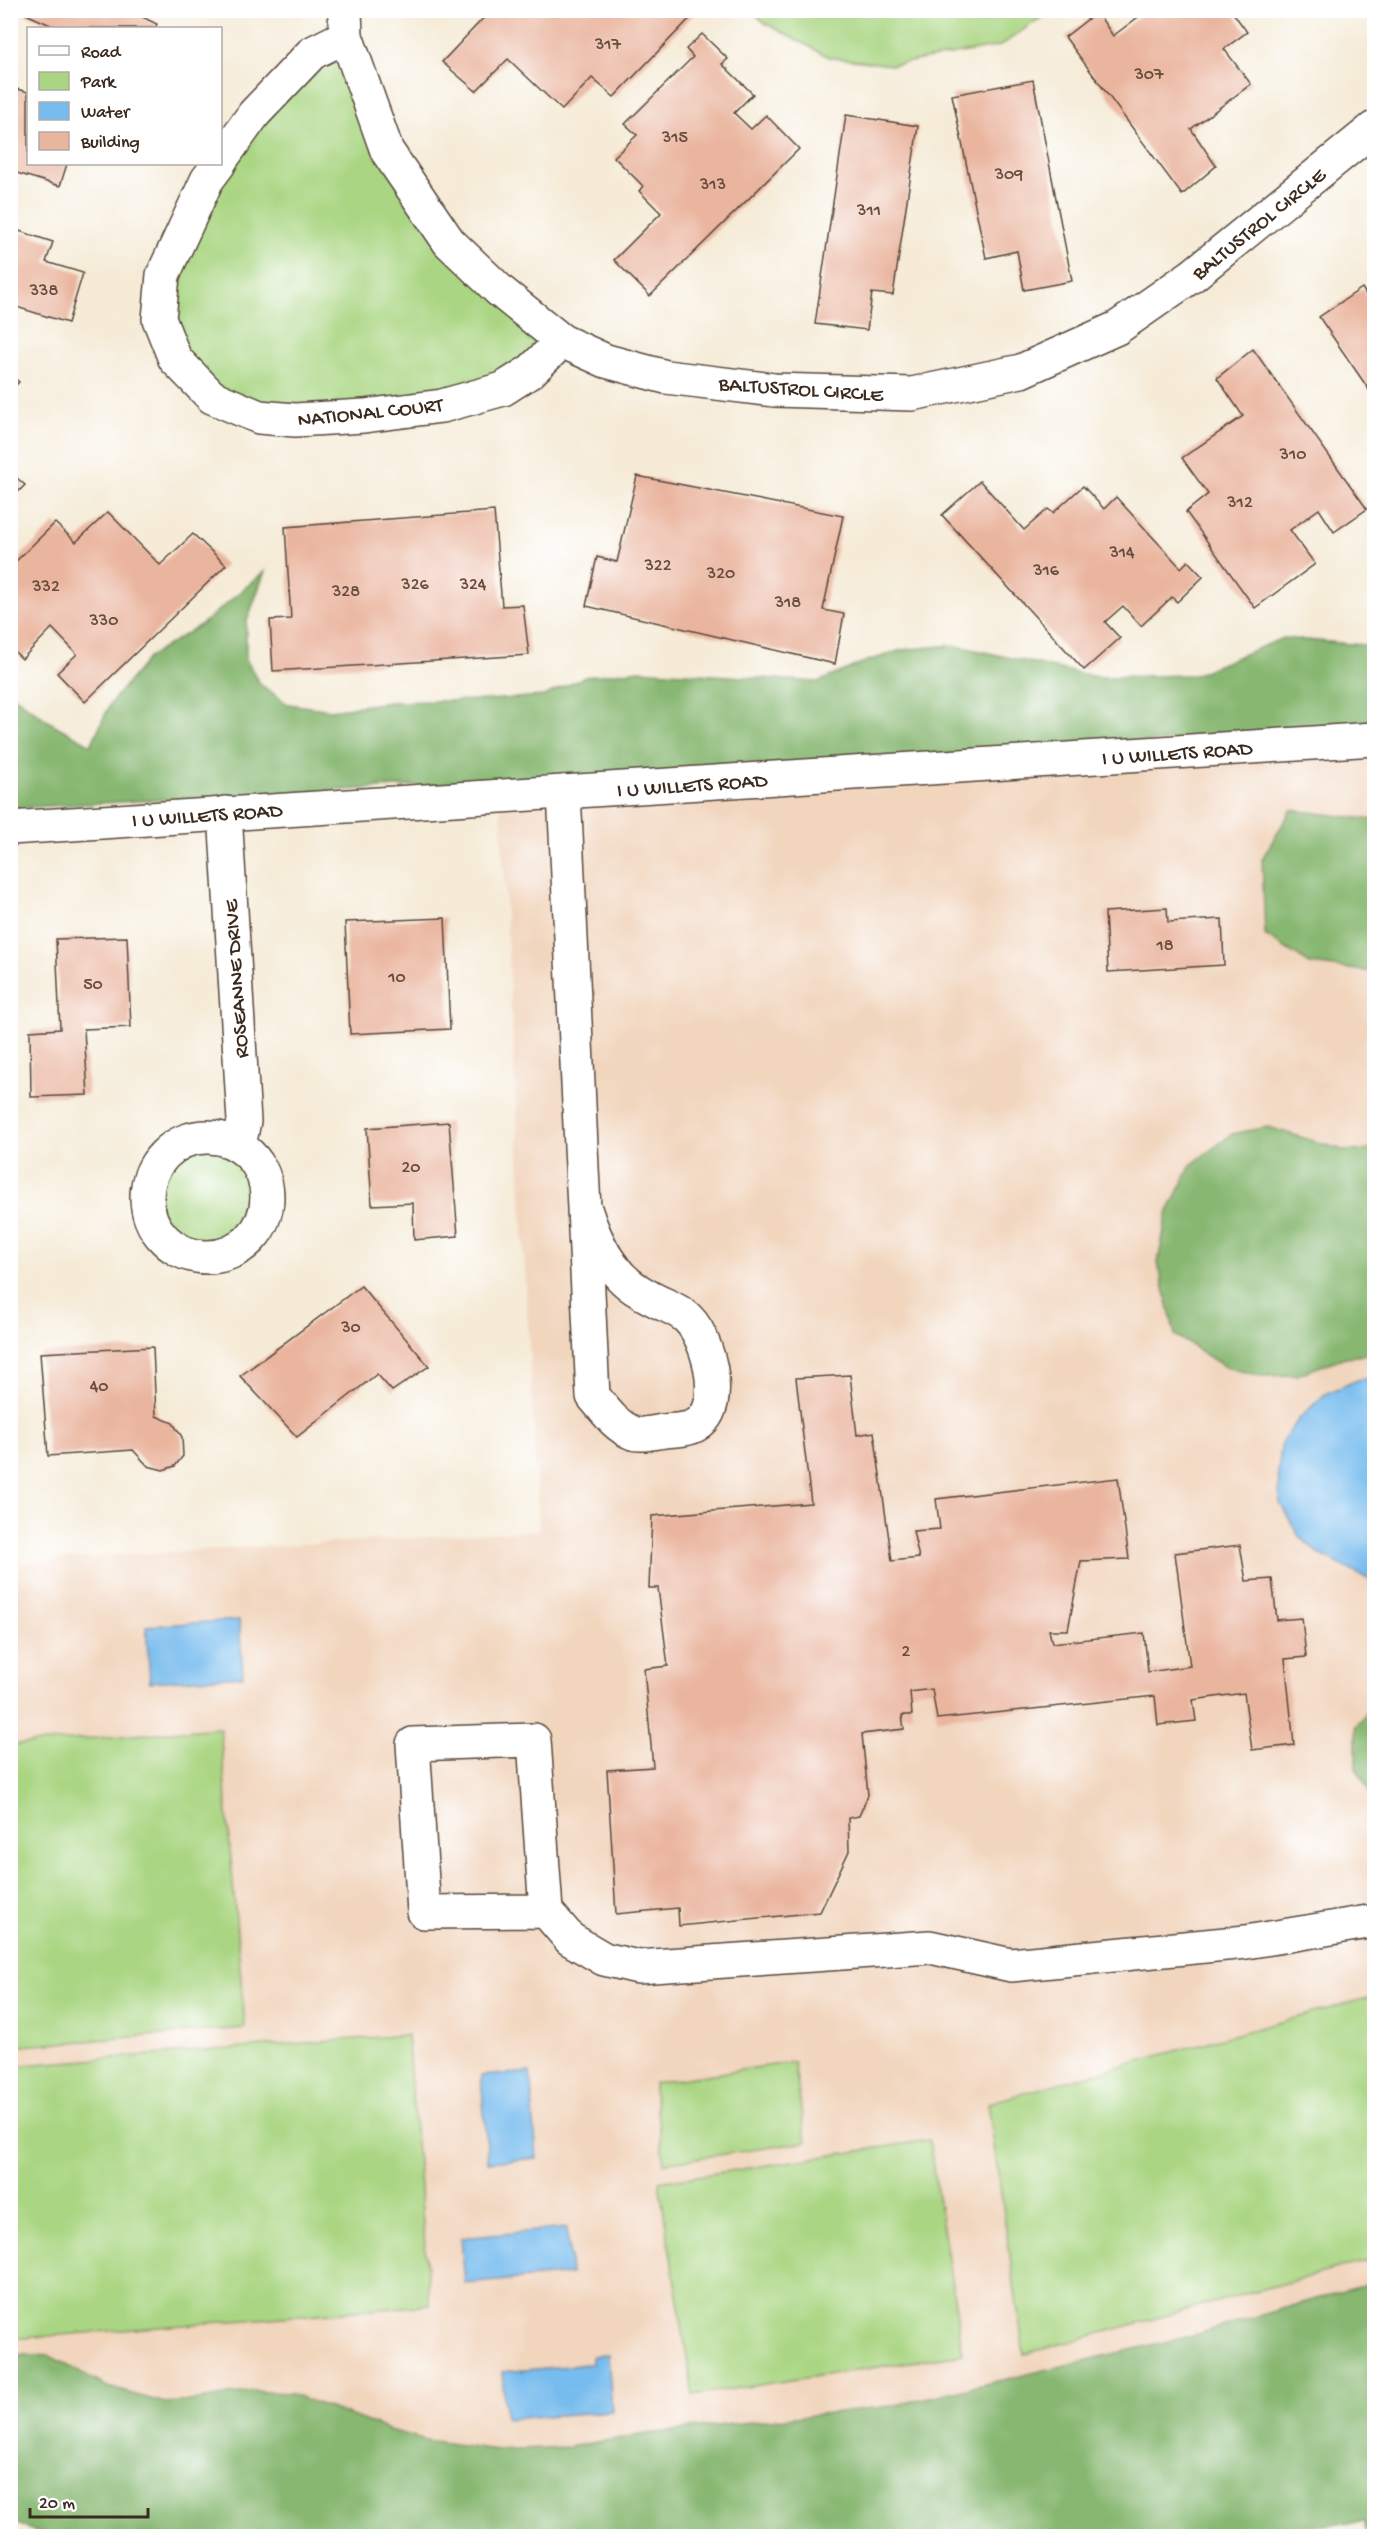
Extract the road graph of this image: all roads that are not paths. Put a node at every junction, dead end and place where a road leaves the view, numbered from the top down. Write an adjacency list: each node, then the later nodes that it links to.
1 (346, 23): 3 (street, NATIONAL COURT); 5 (street, BALTUSTROL CIRCLE)
2 (1374, 128): 5 (street, BALTUSTROL CIRCLE)
3 (222, 159)
4 (218, 165): 5 (street, NATIONAL COURT)
5 (562, 342)
6 (1374, 740): 7 (street, I U WILLETS ROAD)
7 (564, 792): 8 (street, I U WILLETS ROAD); 11 (street)
8 (225, 813): 9 (street, I U WILLETS ROAD); 10 (street, ROSEANNE DRIVE)
9 (10, 828)
10 (239, 1146)
11 (585, 1209): 11 (street)
12 (546, 1911): 12 (street); 13 (street)
13 (1374, 1921)

